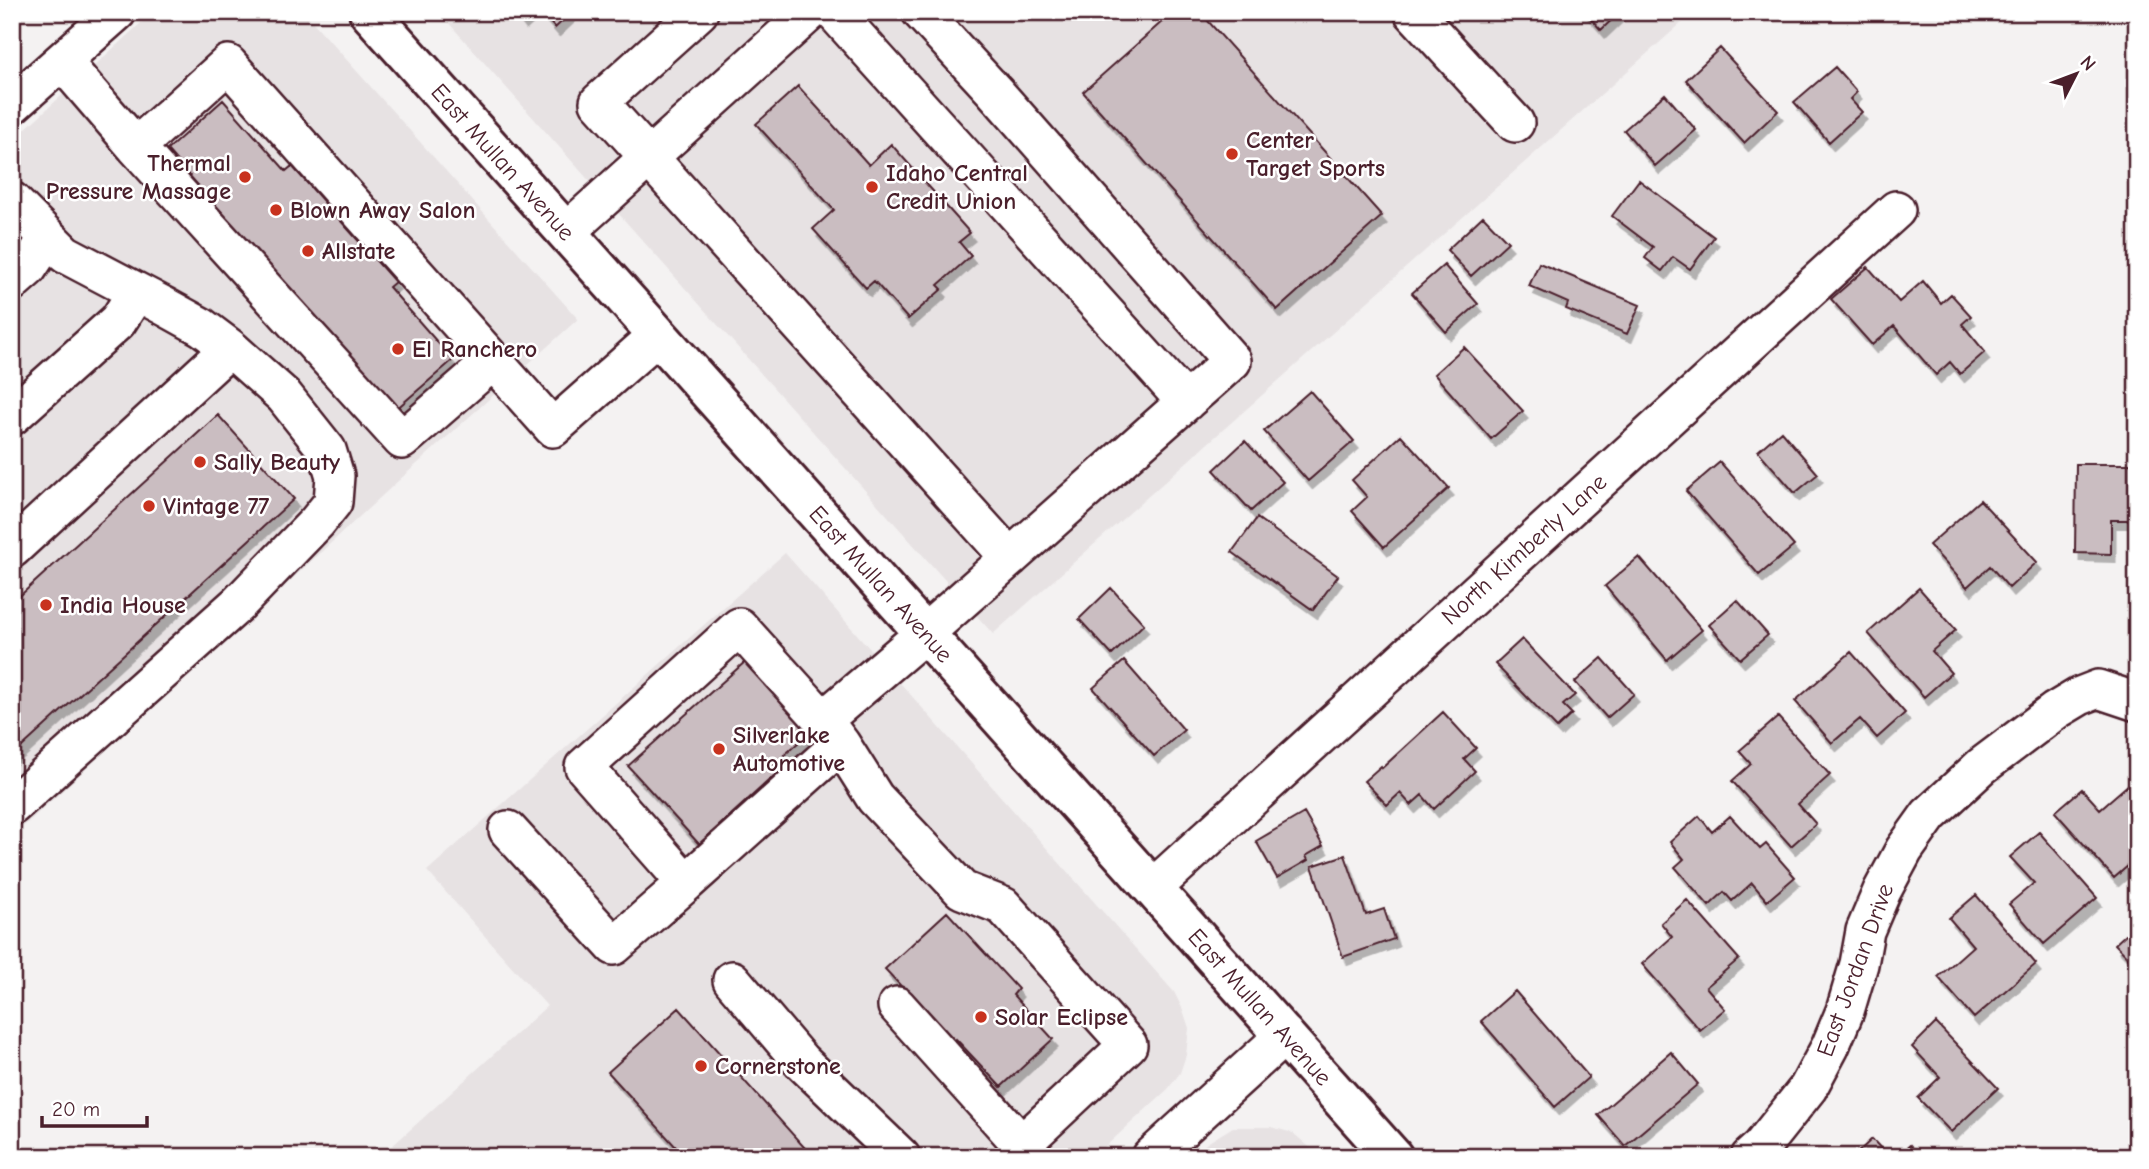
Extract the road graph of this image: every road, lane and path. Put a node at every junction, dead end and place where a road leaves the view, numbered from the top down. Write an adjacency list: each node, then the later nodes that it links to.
1 (117, 12): 8 (street)
2 (369, 12): 15 (main road, East Mullan Avenue)
3 (699, 12): 12 (street)
4 (834, 12): 22 (street)
5 (921, 12): 22 (street)
6 (1413, 12): 10 (street)
7 (789, 19): 12 (street)
8 (62, 61): 9 (street); 11 (street)
9 (12, 105)
10 (1515, 123)
11 (136, 147): 21 (street); 21 (street)
12 (648, 158): 15 (street); 25 (street)
13 (12, 201): 16 (street)
14 (1896, 210): 32 (street, North Kimberly Lane)
15 (566, 232): 19 (main road, East Mullan Avenue)
16 (48, 238): 17 (street); 18 (street)
17 (12, 282)
18 (136, 293): 20 (street); 23 (street)
19 (659, 335): 21 (street); 26 (main road, East Mullan Avenue)
20 (230, 348): 24 (street); 29 (street)
21 (493, 361)
22 (1185, 402): 25 (street)
23 (12, 416)
24 (12, 549)
25 (1010, 558): 26 (street)
26 (925, 633): 28 (street); 32 (main road, East Mullan Avenue)
27 (2137, 702): 40 (street, East Jordan Drive)
28 (832, 732): 31 (street); 31 (street); 36 (street)
29 (12, 806)
30 (508, 830): 31 (street)
31 (686, 883)
32 (1153, 888): 35 (main road, East Mullan Avenue)
33 (732, 981): 37 (street)
34 (897, 1006): 36 (street)
35 (1285, 1035): 38 (street); 39 (main road, East Mullan Avenue)
36 (1028, 1151)
37 (901, 1157)
38 (1151, 1157)
39 (1393, 1157)
40 (1750, 1157)

